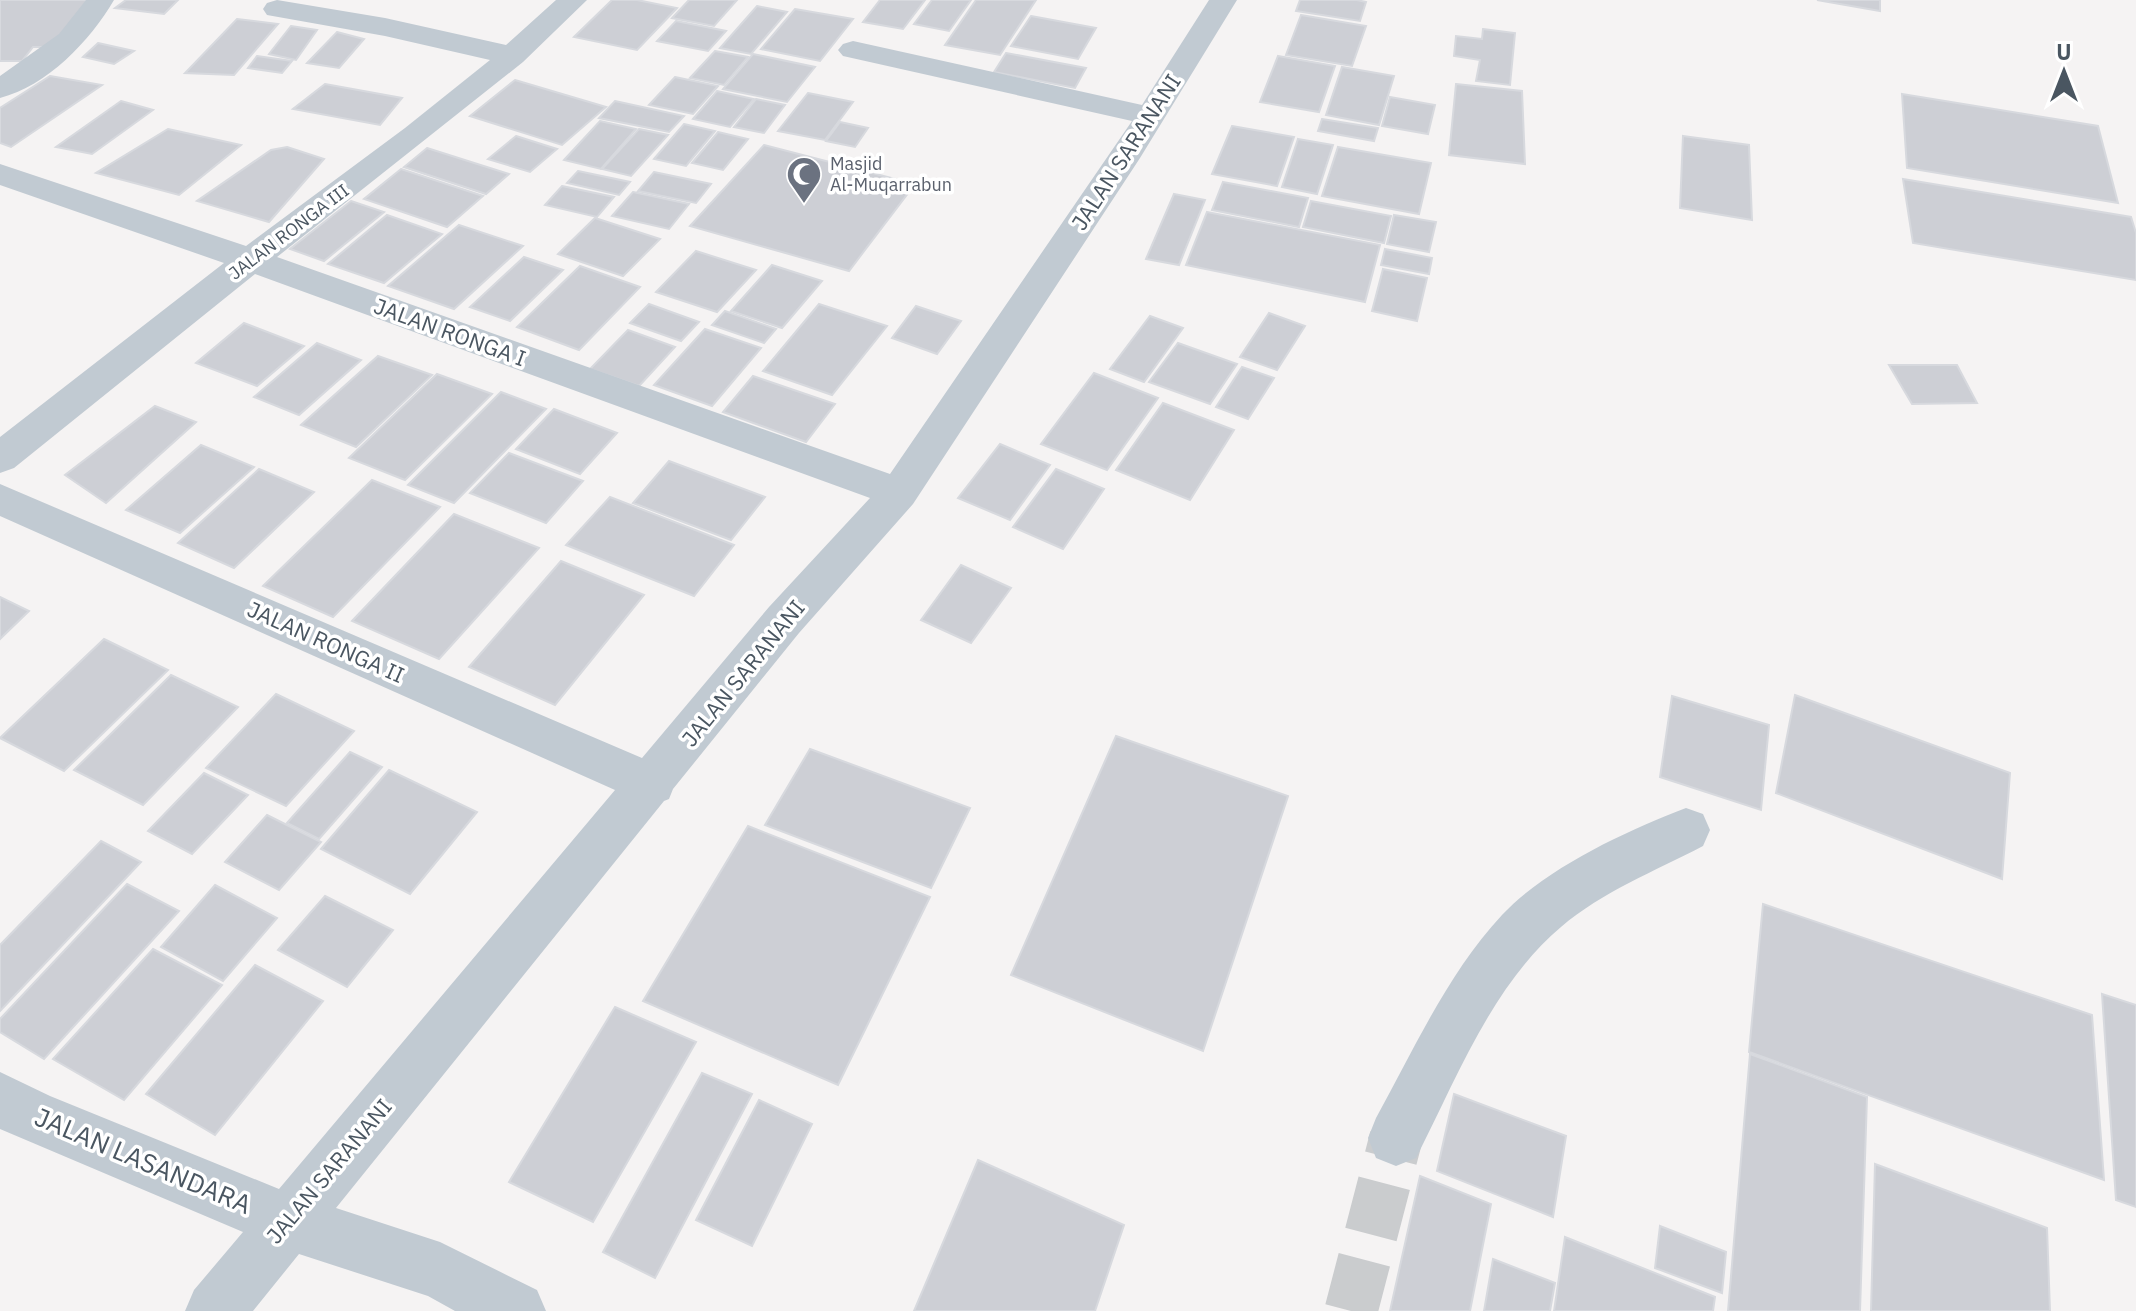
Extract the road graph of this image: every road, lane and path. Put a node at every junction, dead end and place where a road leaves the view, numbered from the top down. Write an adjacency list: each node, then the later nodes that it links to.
1 (100, 0): 7 (street)
2 (573, 0): 6 (street, JALAN RONGA III)
3 (1223, 0): 8 (street, JALAN SARANANI)
4 (277, 9): 6 (street)
5 (853, 50): 8 (street)
6 (513, 56): 10 (street, JALAN RONGA III)
7 (0, 89)
8 (1151, 116): 12 (street, JALAN SARANANI)
9 (0, 174): 10 (street, JALAN RONGA I)
10 (250, 260): 11 (street, JALAN RONGA III); 12 (street, JALAN RONGA I)
11 (0, 458)
12 (899, 493): 14 (street, JALAN SARANANI)
13 (0, 499): 14 (street, JALAN RONGA II)
14 (652, 784): 18 (street, JALAN SARANANI)
15 (1686, 830): 17 (street)
16 (0, 1099): 18 (street, JALAN LASANDARA)
17 (1396, 1138)
18 (287, 1221): 19 (street, JALAN SARANANI); 20 (street, JALAN LASANDARA)
19 (215, 1311)
20 (516, 1311)

